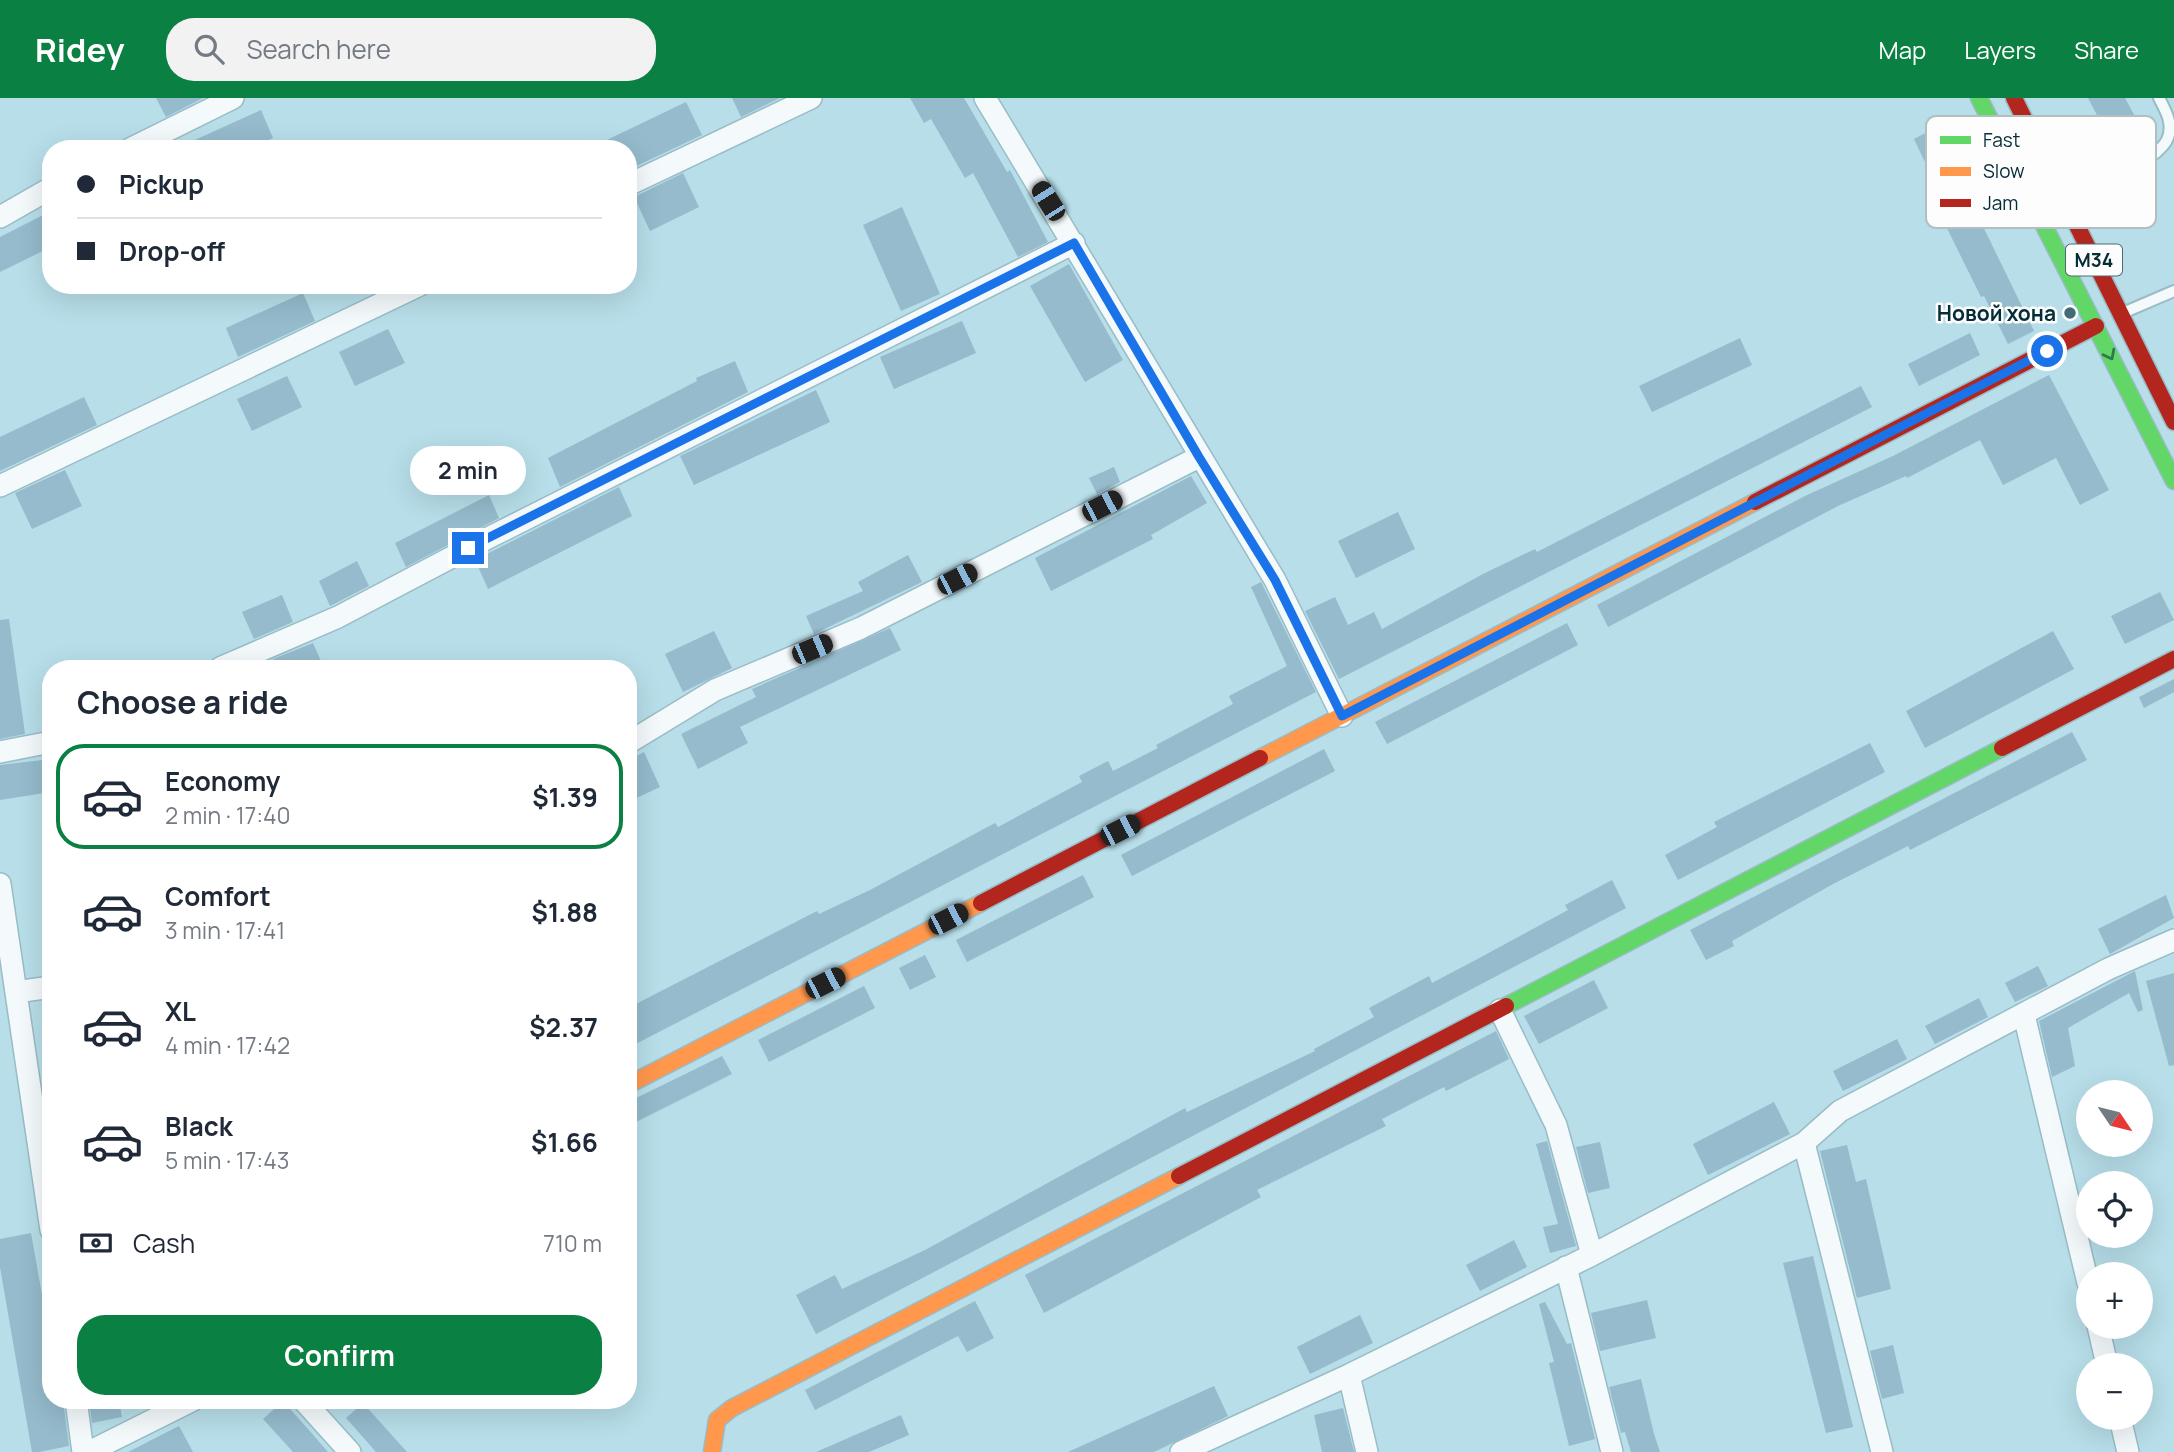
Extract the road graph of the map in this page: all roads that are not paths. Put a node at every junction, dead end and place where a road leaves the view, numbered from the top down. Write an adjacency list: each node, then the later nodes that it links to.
1 (233, 98): 9 (street)
2 (811, 98): 11 (street)
3 (985, 98): 16 (street)
4 (1979, 98): 7 (street, M34)
5 (2014, 98): 8 (street, M34)
6 (2159, 98): 10 (lane)
7 (1988, 116)
8 (2023, 116)
9 (148, 140)
10 (2156, 154)
11 (637, 182)
12 (42, 193): 13 (street)
13 (0, 217)
14 (2046, 228): 20 (street, M34)
15 (2078, 228): 19 (street, M34)
16 (1074, 243): 22 (street); 26 (street)
17 (2174, 291): 19 (lane)
18 (400, 294): 24 (street)
19 (2121, 314): 21 (street, M34)
20 (2096, 326): 23 (street, M34, one-way to 23); 27 (street)
21 (2174, 422)
22 (1199, 457): 27 (street); 28 (street)
23 (2174, 481)
24 (0, 486)
25 (2174, 659): 35 (street)
26 (239, 660)
27 (1342, 716): 37 (street)
28 (637, 738)
29 (42, 744): 30 (street)
30 (0, 752)
31 (0, 884): 34 (street)
32 (2174, 940): 36 (street)
33 (42, 988): 34 (street)
34 (16, 992): 39 (street)
35 (1500, 1010): 40 (street); 51 (street)
36 (2024, 1015): 38 (street); 41 (street)
37 (637, 1080)
38 (1804, 1143): 40 (street); 55 (street)
39 (42, 1169)
40 (1592, 1255): 42 (street)
41 (2083, 1262)
42 (1566, 1267): 43 (street); 54 (street)
43 (1349, 1376): 52 (street); 53 (street)
44 (77, 1409): 48 (street)
45 (175, 1409): 49 (street)
46 (311, 1409): 50 (street)
47 (2123, 1430): 56 (street)
48 (83, 1452)
49 (89, 1452)
50 (350, 1452)
51 (712, 1452)
52 (1181, 1452)
53 (1367, 1452)
54 (1612, 1452)
55 (1882, 1452)
56 (2128, 1452)

